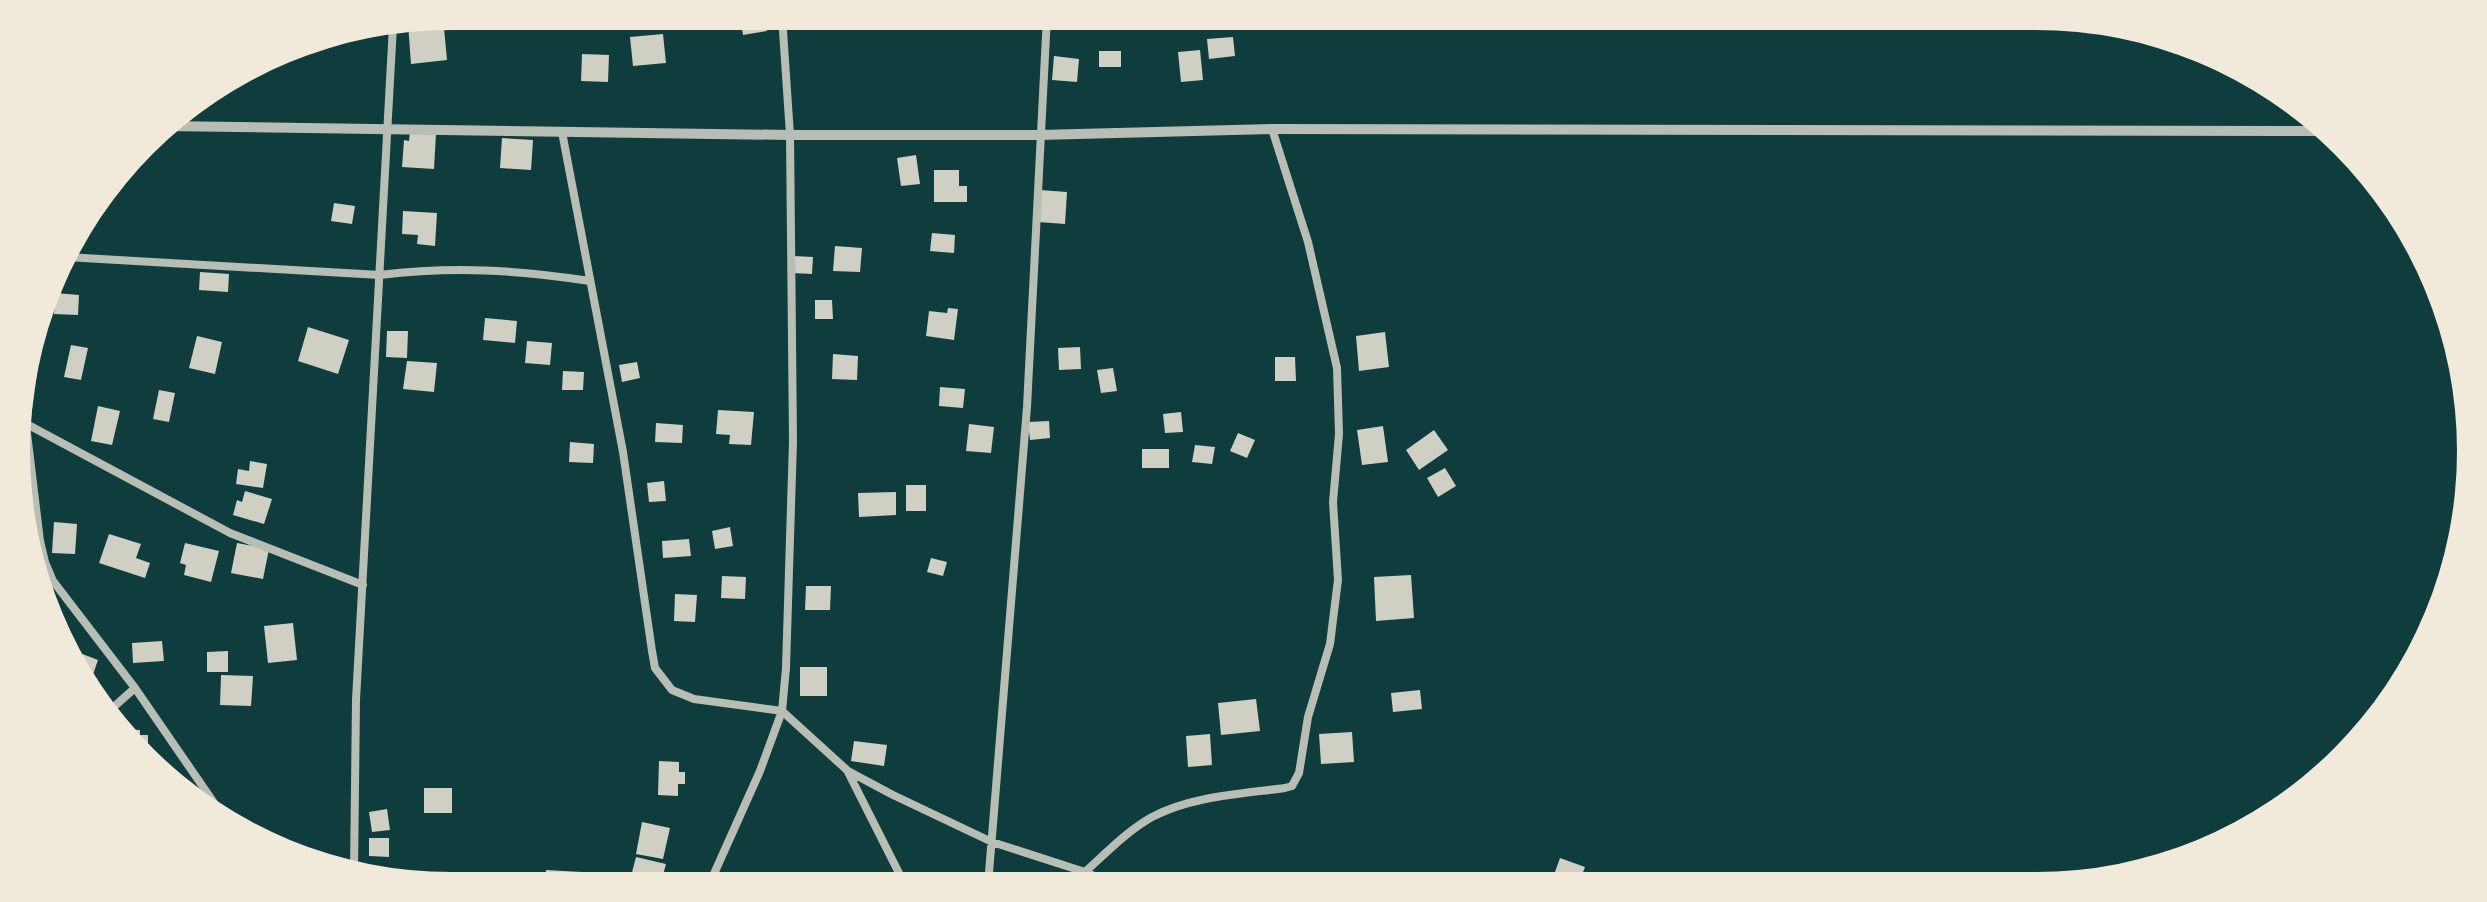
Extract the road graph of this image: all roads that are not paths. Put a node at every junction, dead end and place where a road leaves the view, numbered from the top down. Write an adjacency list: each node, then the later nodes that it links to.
1 (783, 30): 9 (street)
2 (1046, 30): 10 (street)
3 (393, 34): 5 (street)
4 (183, 126): 5 (street)
5 (389, 128): 8 (street); 12 (street)
6 (1272, 129): 7 (street); 10 (street); 27 (street)
7 (2310, 131)
8 (562, 132): 9 (street); 13 (street)
9 (790, 135): 10 (street); 19 (street)
10 (1039, 135): 22 (street)
11 (77, 258): 12 (street)
12 (380, 275): 13 (street); 16 (street)
13 (590, 281): 19 (street)
14 (31, 427): 16 (street)
15 (31, 473): 17 (street)
16 (363, 585): 23 (street)
17 (135, 688): 18 (street); 21 (street)
18 (116, 705)
19 (782, 711): 20 (street); 24 (street)
20 (848, 771): 22 (street); 25 (street)
21 (208, 795)
22 (992, 842): 26 (street); 27 (street)
23 (354, 861)
24 (715, 872)
25 (898, 872)
26 (989, 872)
27 (1085, 872)

